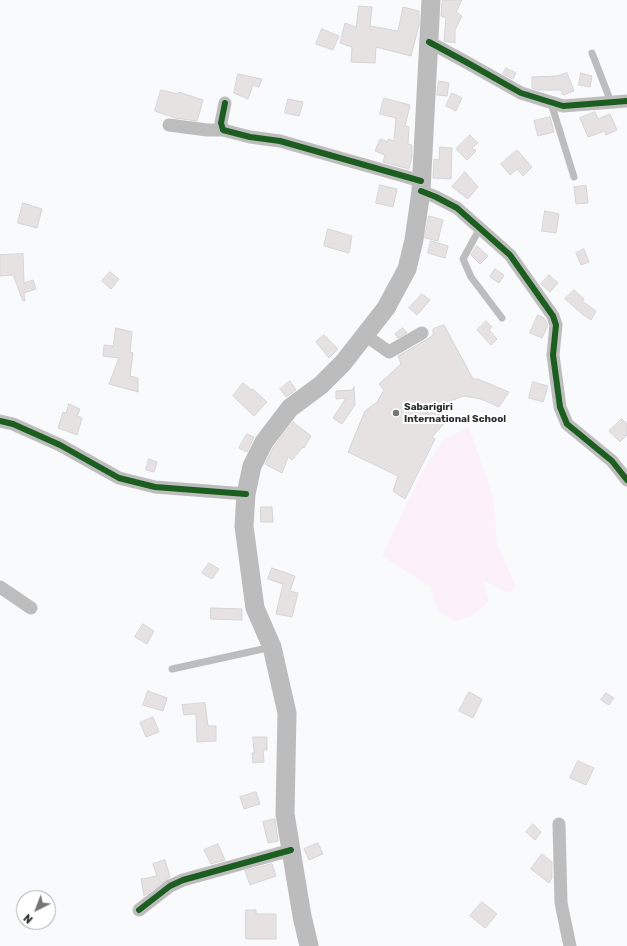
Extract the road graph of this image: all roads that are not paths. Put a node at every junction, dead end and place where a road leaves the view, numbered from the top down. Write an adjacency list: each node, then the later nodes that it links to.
1 (431, 0): 2 (main road)
2 (429, 42): 7 (street); 11 (main road)
3 (592, 53): 6 (lane)
4 (627, 101): 6 (street)
5 (225, 102): 9 (street)
6 (611, 102): 7 (street)
7 (551, 103): 10 (lane)
8 (169, 125): 9 (street)
9 (223, 130): 11 (street)
10 (574, 177)
11 (421, 186): 12 (street); 15 (main road)
12 (480, 228): 13 (lane); 17 (street)
13 (502, 318)
14 (422, 333): 15 (street)
15 (365, 335): 18 (main road)
16 (0, 422): 18 (street)
17 (627, 480)
18 (246, 494): 21 (main road)
19 (0, 587): 20 (street)
20 (31, 608)
21 (272, 647): 22 (lane); 24 (main road)
22 (172, 669)
23 (559, 824): 27 (street)
24 (291, 850): 25 (street); 26 (main road)
25 (140, 910)
26 (309, 946)
27 (570, 946)

